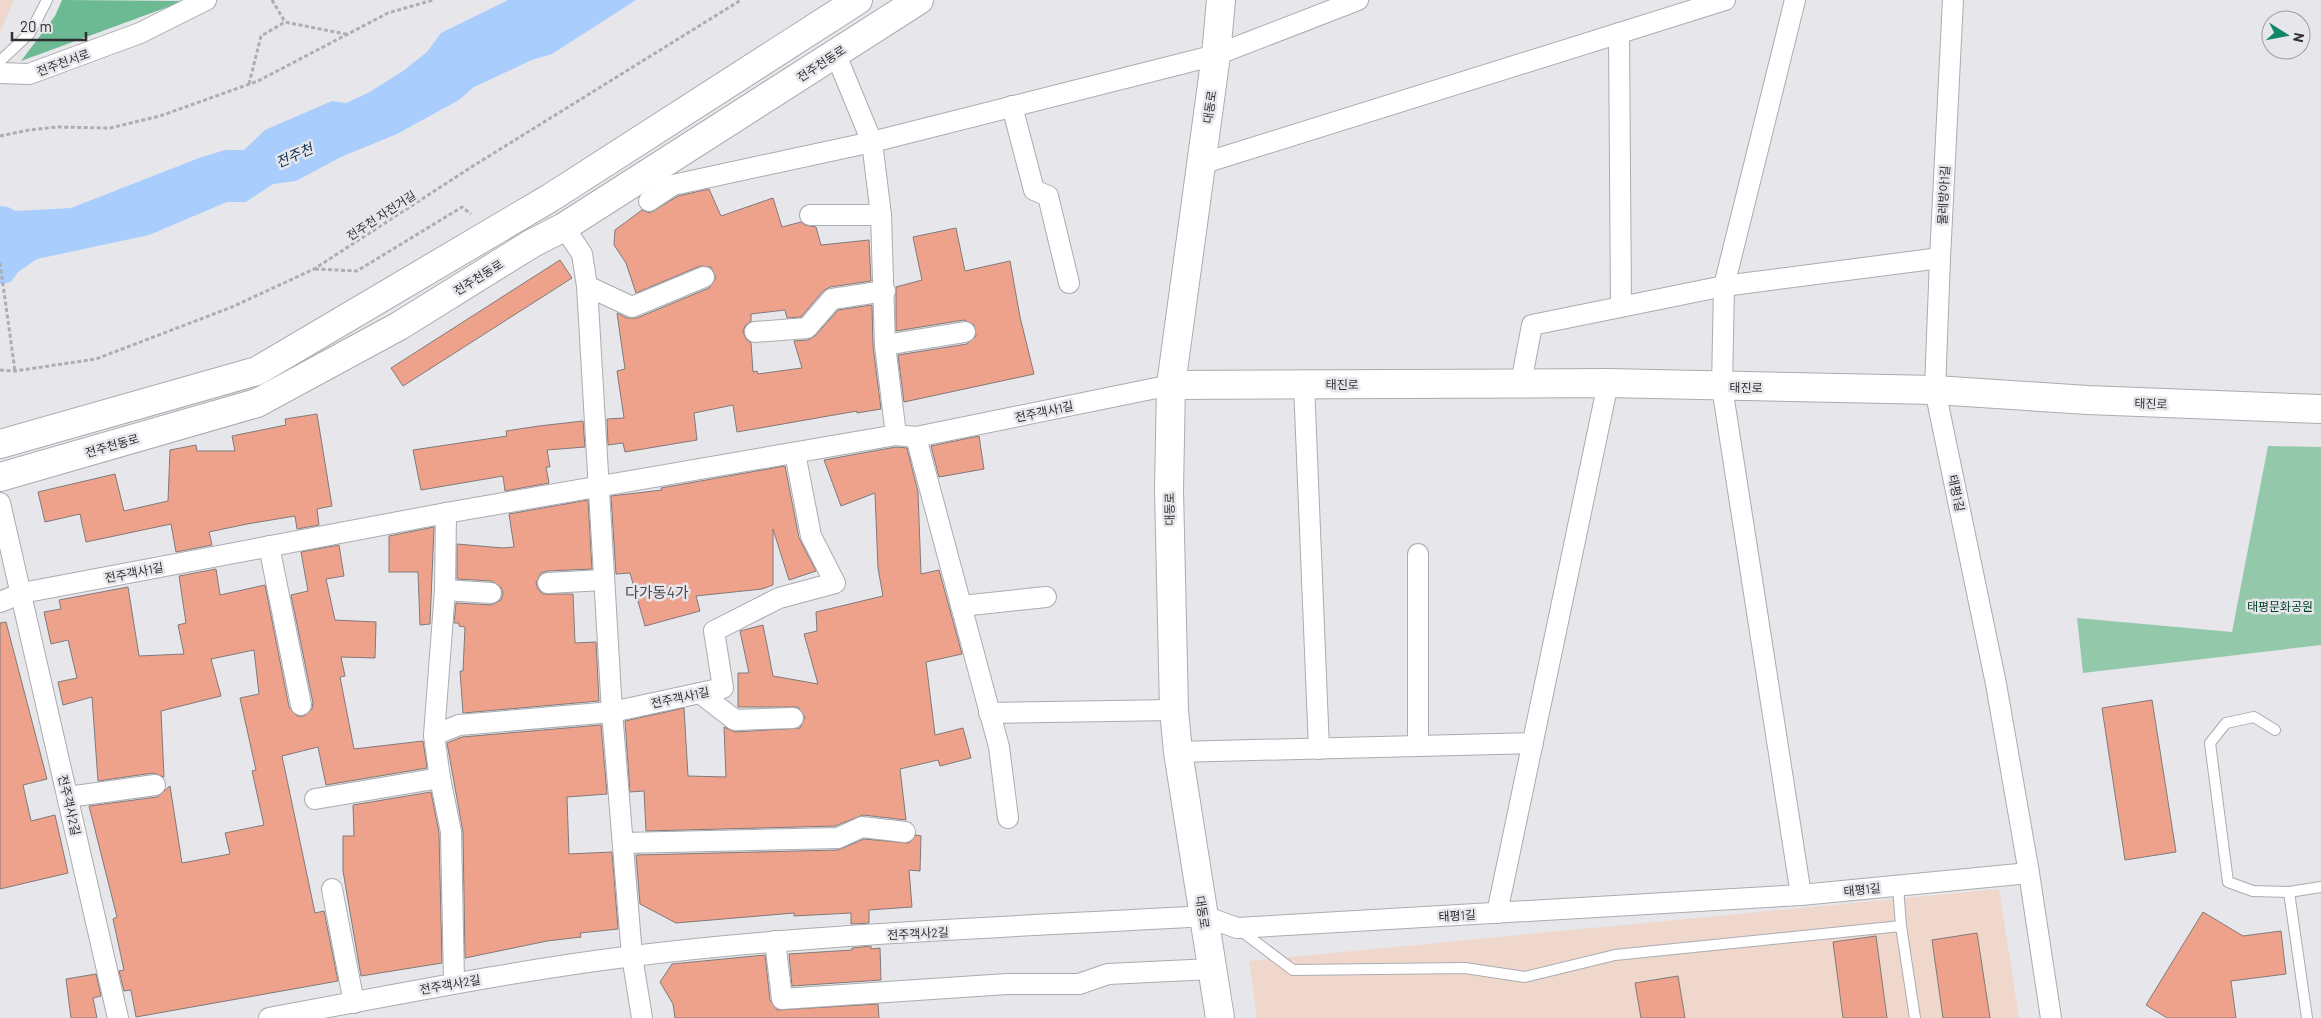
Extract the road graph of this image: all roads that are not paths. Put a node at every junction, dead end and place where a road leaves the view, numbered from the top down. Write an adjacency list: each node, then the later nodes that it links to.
1 (47, 0): 13 (lane)
2 (206, 0): 14 (street, 전주천서로)
3 (858, 0): 40 (street)
4 (919, 0): 11 (street, 전주천동로)
5 (1221, 0): 12 (street, 대동로)
6 (1358, 0): 12 (street)
7 (1725, 0): 10 (street)
8 (1795, 0): 26 (street)
9 (1954, 0): 22 (street, 물레방아1길)
10 (1619, 33): 17 (street); 28 (street)
11 (836, 55): 16 (street); 21 (street, 전주천동로)
12 (1216, 55): 15 (street); 17 (street, 대동로)
13 (0, 61)
14 (0, 73)
15 (1012, 106): 16 (street); 24 (street)
16 (872, 142): 18 (street); 20 (street)
17 (1201, 164): 35 (street, 대동로)
18 (648, 201)
19 (810, 215): 20 (street)
20 (881, 215): 27 (street)
21 (564, 227): 25 (street); 42 (street, 전주천동로)
22 (1940, 258): 26 (street); 37 (street, 물레방아1길)
23 (704, 277): 25 (street)
24 (1069, 284)
25 (587, 286): 43 (street)
26 (1724, 286): 28 (street); 36 (street)
27 (885, 291): 29 (street); 31 (street)
28 (1621, 307): 32 (street)
29 (755, 332)
30 (965, 332): 31 (street)
31 (884, 345): 39 (street)
32 (1521, 383): 33 (street, 태진로); 34 (street, 태진로)
33 (1608, 383): 36 (street, 태진로); 64 (street)
34 (1304, 384): 35 (street, 태진로); 66 (street)
35 (1171, 385): 39 (street, 전주객사1길); 58 (street, 대동로)
36 (1722, 387): 37 (street, 태진로); 80 (street)
37 (1935, 390): 38 (street, 태진로); 75 (street, 태평1길)
38 (2321, 409)
39 (906, 436): 41 (street, 전주객사1길); 55 (street)
40 (0, 444)
41 (795, 453): 43 (street, 전주객사1길); 56 (street, 전주객사1길)
42 (0, 477)
43 (597, 486): 45 (street, 전주객사1길); 48 (street)
44 (0, 502): 51 (street, 전주객사2길)
45 (446, 513): 46 (street, 전주객사1길); 50 (street)
46 (269, 546): 51 (street, 전주객사1길); 57 (street)
47 (1418, 554): 65 (street)
48 (603, 580): 49 (street); 59 (street)
49 (548, 583)
50 (444, 590): 52 (street); 63 (street)
51 (22, 593): 54 (street, 전주객사1길); 70 (street, 전주객사2길)
52 (492, 593)
53 (1046, 597): 55 (street)
54 (0, 602)
55 (961, 606): 60 (street)
56 (700, 693): 59 (street, 전주객사1길); 61 (street)
57 (301, 705)
58 (1174, 710): 60 (street); 67 (street, 대동로)
59 (612, 712): 63 (street, 전주객사1길); 74 (street)
60 (990, 713): 72 (street)
61 (793, 718)
62 (2275, 730): 79 (lane)
63 (434, 735): 68 (street)
64 (1533, 743): 65 (street); 81 (street)
65 (1418, 746): 66 (street)
66 (1319, 749): 67 (street)
67 (1178, 752): 82 (street, 대동로)
68 (440, 778): 71 (street); 88 (street)
69 (155, 785): 70 (street)
70 (68, 797): 90 (street, 전주객사2길)
71 (315, 799)
72 (1008, 818)
73 (905, 832): 74 (street)
74 (623, 843): 86 (street)
75 (2029, 873): 76 (street, 태평1길); 95 (street)
76 (1898, 886): 80 (street, 태평1길); 83 (lane)
77 (2321, 887): 79 (lane)
78 (332, 889): 89 (street)
79 (2289, 892): 96 (lane)
80 (1801, 895): 81 (street, 태평1길)
81 (1497, 913): 84 (street, 태평1길)
82 (1204, 916): 84 (street, 태평1길); 85 (street, 전주객사2길); 87 (street, 대동로)
83 (1901, 926): 84 (lane); 94 (lane)
84 (1238, 928)
85 (775, 941): 86 (street, 전주객사2길); 87 (street)
86 (632, 956): 88 (street, 전주객사2길); 92 (street)
87 (1212, 969): 93 (street, 대동로)
88 (454, 982): 89 (street, 전주객사2길)
89 (354, 1003): 91 (street, 전주객사2길)
90 (118, 1018)
91 (269, 1018)
92 (642, 1018)
93 (1220, 1018)
94 (1915, 1018)
95 (2051, 1018)
96 (2307, 1018)

